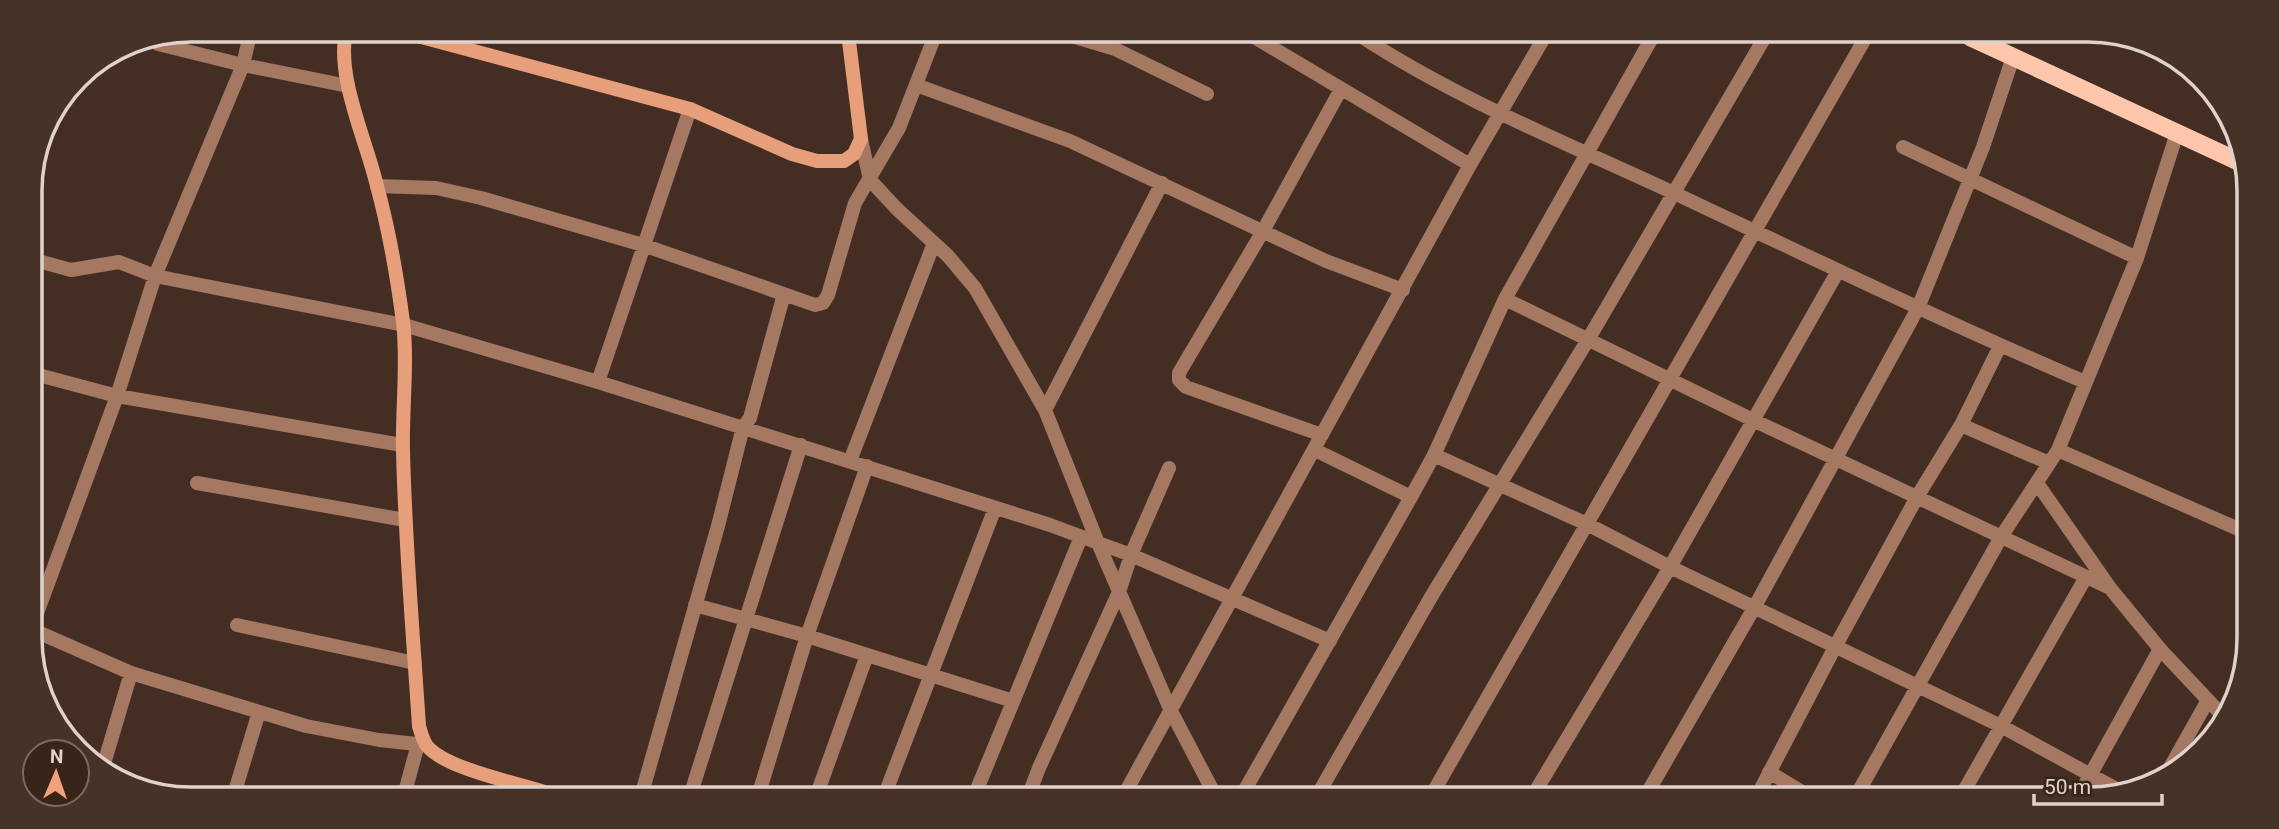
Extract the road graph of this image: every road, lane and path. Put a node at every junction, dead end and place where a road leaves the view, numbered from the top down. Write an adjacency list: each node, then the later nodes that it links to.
1 (248, 42): 16 (street)
2 (344, 42): 17 (main road)
3 (440, 42): 21 (main road)
4 (849, 42): 24 (main road)
5 (933, 42): 18 (street)
6 (1092, 42): 20 (street)
7 (1262, 42): 19 (street)
8 (1371, 42): 22 (street)
9 (1542, 42): 22 (street)
10 (1650, 42): 26 (street)
11 (1762, 42): 33 (street)
12 (1863, 42): 35 (street)
13 (1980, 42): 15 (main road)
14 (162, 45): 16 (street)
15 (2013, 57): 23 (main road); 30 (street)
16 (243, 65): 17 (street); 41 (street)
17 (348, 86): 32 (main road)
18 (916, 86): 29 (street); 31 (street)
19 (1341, 89): 28 (street); 34 (street)
20 (1207, 94)
21 (690, 109): 24 (main road); 37 (street)
22 (1500, 115): 26 (street); 28 (street)
23 (2177, 133): 27 (main road); 38 (street)
24 (861, 139): 29 (street)
25 (1903, 147): 30 (street)
26 (1586, 153): 33 (street); 44 (street)
27 (2233, 159)
28 (1470, 165): 42 (street)
29 (870, 180): 36 (street); 43 (street)
30 (1968, 180): 38 (street); 45 (street)
31 (1162, 183): 34 (street); 54 (street)
32 (377, 186): 37 (street); 46 (main road)
33 (1672, 192): 35 (street); 47 (street)
34 (1263, 231): 42 (street); 58 (street)
35 (1756, 232): 40 (street); 50 (street)
36 (934, 243): 54 (street); 65 (street)
37 (643, 245): 43 (street); 51 (street)
38 (2137, 258): 52 (street)
39 (42, 262): 41 (street)
40 (1838, 271): 45 (street); 55 (street)
41 (155, 276): 46 (street); 53 (street)
42 (1403, 290): 58 (street)
43 (785, 294): 57 (street)
44 (1505, 299): 47 (street); 63 (street)
45 (1918, 308): 48 (street); 64 (street)
46 (404, 325): 51 (street); 59 (main road)
47 (1589, 338): 50 (street); 71 (street)
48 (2000, 346): 52 (street); 56 (street)
49 (42, 376): 53 (street)
50 (1672, 380): 55 (street); 76 (street)
51 (598, 382): 57 (street)
52 (2085, 382): 62 (street)
53 (117, 396): 59 (street); 87 (street)
54 (1045, 410): 80 (street)
55 (1755, 421): 64 (street); 82 (street)
56 (1961, 425): 66 (street); 73 (street)
57 (744, 427): 60 (street); 88 (street)
58 (1322, 435): 61 (street)
59 (402, 445): 75 (main road)
60 (801, 446): 65 (street); 90 (street)
61 (1315, 450): 72 (street); 86 (street)
62 (2058, 450): 66 (street); 77 (street)
63 (1434, 454): 71 (street); 72 (street)
64 (1835, 458): 73 (street); 89 (street)
65 (850, 461): 67 (street)
66 (2049, 464): 70 (street)
67 (867, 466): 74 (street); 93 (street)
68 (1169, 468): 81 (street)
69 (197, 483): 75 (street)
70 (2037, 483): 79 (street); 84 (street)
71 (1500, 484): 76 (street); 127 (street)
72 (1411, 497): 94 (street)
73 (1917, 497): 79 (street); 95 (street)
74 (995, 508): 78 (street); 100 (street)
75 (405, 520): 98 (main road)
76 (1587, 524): 82 (street); 128 (street)
77 (2237, 528)
78 (1082, 537): 80 (street); 103 (street)
79 (2001, 537): 83 (street); 101 (street)
80 (1098, 543): 81 (street); 85 (street)
81 (1131, 555): 85 (street); 86 (street)
82 (1670, 567): 89 (street); 129 (street)
83 (2086, 577): 84 (street); 107 (street)
84 (2110, 588): 96 (street)
85 (1119, 592): 104 (street); 123 (street)
86 (1233, 599): 94 (street); 104 (street)
87 (42, 600)
88 (695, 605): 90 (street); 117 (street)
89 (1754, 608): 95 (street); 130 (street)
90 (746, 620): 93 (street); 118 (street)
91 (237, 625): 98 (street)
92 (42, 634): 99 (street)
93 (807, 636): 97 (street); 119 (street)
94 (1330, 640): 126 (street)
95 (1835, 647): 101 (street); 111 (street)
96 (2160, 649): 102 (street); 112 (street)
97 (867, 655): 100 (street); 120 (street)
98 (415, 663): 108 (main road)
99 (131, 673): 106 (street); 110 (street)
100 (930, 676): 103 (street); 121 (street)
101 (1917, 686): 107 (street); 133 (street)
102 (2208, 700): 105 (street); 109 (street)
103 (1013, 701): 122 (street)
104 (1171, 711): 124 (street); 125 (street)
105 (2218, 711)
106 (259, 712): 108 (street); 114 (street)
107 (2001, 726): 112 (street); 134 (street)
108 (422, 745): 115 (street); 116 (main road)
109 (2175, 758)
110 (105, 760)
111 (1769, 772): 131 (street); 132 (street)
112 (2091, 776): 113 (street); 135 (street)
113 (2109, 785)
114 (236, 787)
115 (407, 787)
116 (510, 787)
117 (644, 787)
118 (693, 787)
119 (760, 787)
120 (820, 787)
121 (888, 787)
122 (978, 787)
123 (1032, 787)
124 (1129, 787)
125 (1211, 787)
126 (1247, 787)
127 (1322, 787)
128 (1436, 787)
129 (1538, 787)
130 (1651, 787)
131 (1761, 787)
132 (1794, 787)
133 (1861, 787)
134 (1966, 787)
135 (2084, 787)

